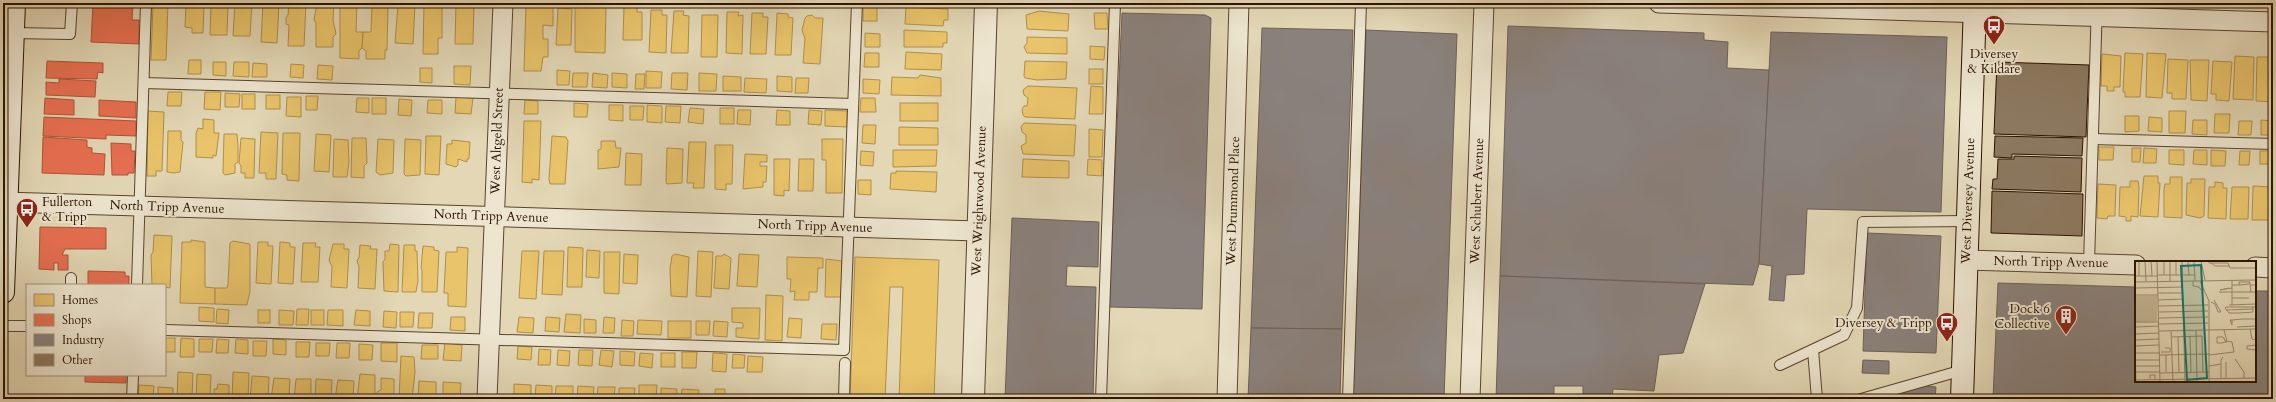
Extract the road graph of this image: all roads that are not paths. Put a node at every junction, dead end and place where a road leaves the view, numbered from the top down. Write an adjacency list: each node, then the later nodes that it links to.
1 (14, 3): 17 (main road)
2 (72, 3): 17 (lane)
3 (146, 3): 18 (lane)
4 (502, 3): 19 (street, West Altgeld Street)
5 (857, 3): 20 (lane)
6 (986, 3): 28 (main road, West Wrightwood Avenue)
7 (1114, 3): 49 (lane)
8 (1239, 3): 50 (street, West Drummond Place)
9 (1361, 3): 51 (lane)
10 (1484, 3): 52 (street, West Schubert Avenue)
11 (1659, 3): 12 (street)
12 (1730, 4): 13 (street)
13 (1852, 6): 14 (street)
14 (1975, 8): 15 (street); 26 (main road, West Diversey Avenue)
15 (2097, 10): 16 (street); 21 (lane)
16 (2273, 22)
17 (13, 33): 23 (main road)
18 (144, 83): 19 (lane); 24 (lane)
19 (499, 93): 20 (lane); 25 (street, West Altgeld Street)
20 (853, 104): 27 (lane)
21 (2093, 139): 22 (lane); 30 (lane)
22 (2273, 144)
23 (5, 202): 24 (street, North Tripp Avenue); 35 (main road)
24 (140, 206): 25 (street, North Tripp Avenue); 34 (lane)
25 (495, 217): 27 (street, North Tripp Avenue); 39 (street, West Altgeld Street)
26 (1968, 221): 29 (main road, West Diversey Avenue); 40 (lane)
27 (848, 227): 28 (street, North Tripp Avenue); 39 (lane)
28 (978, 231): 48 (main road, West Wrightwood Avenue)
29 (1966, 260): 30 (street, North Tripp Avenue); 43 (main road, West Diversey Avenue)
30 (2089, 263): 31 (street, North Tripp Avenue)
31 (2135, 264)
32 (2256, 267): 33 (street)
33 (2273, 268)
34 (137, 284)
35 (3, 292)
36 (3, 326): 37 (lane)
37 (26, 326)
38 (166, 330): 39 (lane)
39 (489, 339): 46 (street, West Altgeld Street)
40 (1813, 350): 42 (lane); 53 (lane)
41 (845, 363): 47 (lane)
42 (1780, 365)
43 (1962, 370): 54 (lane); 55 (main road, West Diversey Avenue)
44 (134, 376): 45 (lane)
45 (132, 399)
46 (487, 399)
47 (844, 399)
48 (973, 399)
49 (1101, 399)
50 (1227, 399)
51 (1348, 399)
52 (1470, 399)
53 (1817, 399)
54 (1862, 399)
55 (1962, 399)

